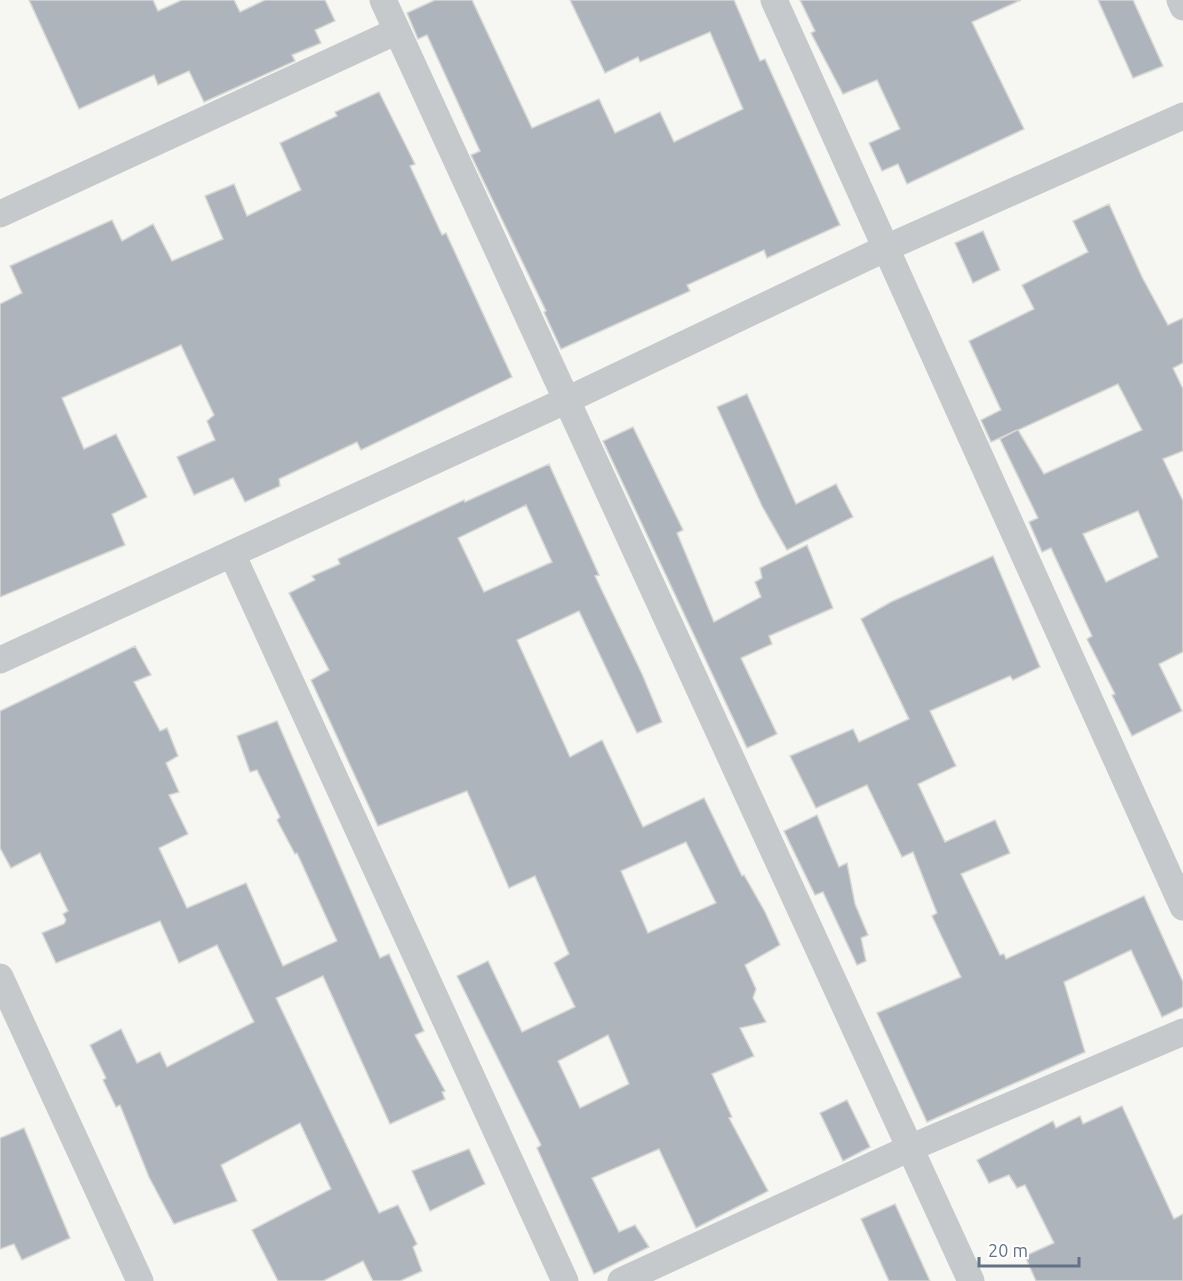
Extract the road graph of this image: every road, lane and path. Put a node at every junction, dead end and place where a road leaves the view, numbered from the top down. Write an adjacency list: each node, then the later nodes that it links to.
1 (383, 0): 5 (street)
2 (774, 0): 8 (street)
3 (1180, 0): 4 (street)
4 (1183, 7)
5 (398, 31): 7 (street); 9 (street)
6 (1183, 116): 8 (street)
7 (0, 214)
8 (886, 248): 9 (street); 12 (street)
9 (567, 400): 10 (street); 15 (street)
10 (232, 554): 11 (street); 17 (street)
11 (0, 660)
12 (1183, 907)
13 (0, 977): 16 (street)
14 (1183, 1032): 15 (street)
15 (910, 1148): 18 (street); 19 (street)
16 (140, 1281)
17 (566, 1281)
18 (621, 1281)
19 (971, 1281)

